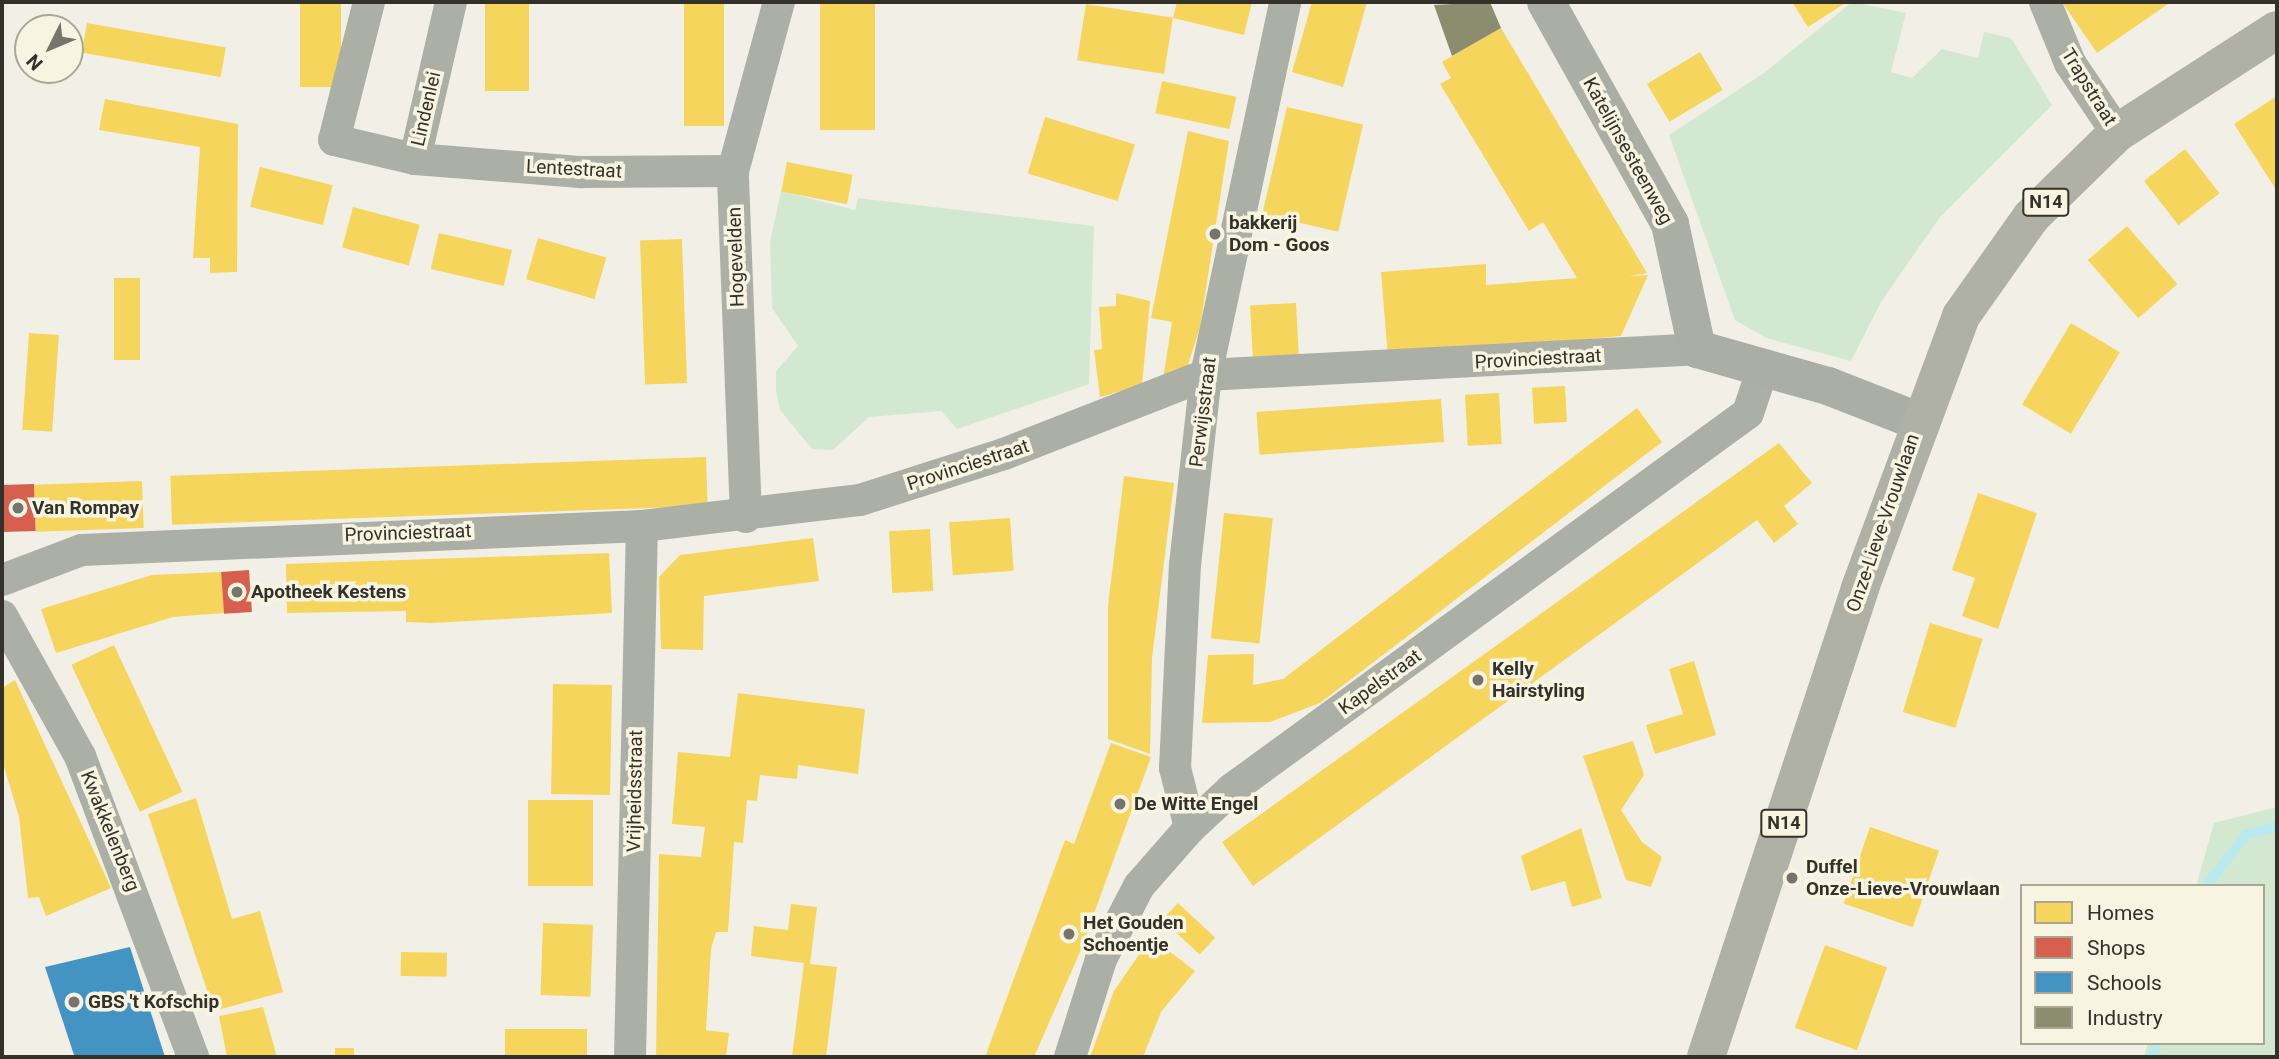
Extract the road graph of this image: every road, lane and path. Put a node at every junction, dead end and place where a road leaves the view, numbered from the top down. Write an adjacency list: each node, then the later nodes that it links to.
1 (369, 2): 9 (street, Lindenlei)
2 (450, 2): 9 (street, Lindenlei)
3 (779, 2): 10 (street, Hogevelden)
4 (1285, 2): 13 (street, Perwijsstraat)
5 (1546, 2): 11 (street, Katelijnsesteenweg)
6 (2045, 2): 8 (street, Trapstraat)
7 (2277, 30): 8 (main road, Onze-Lieve-Vrouwlaan / N14)
8 (2117, 133): 14 (main road, Onze-Lieve-Vrouwlaan / N14)
9 (415, 159): 10 (street, Lentestraat)
10 (733, 171): 15 (street, Hogevelden)
11 (1697, 349): 12 (street, Provinciestraat); 13 (street, Provinciestraat)
12 (1763, 368): 14 (street, Provinciestraat); 19 (street, Kapelstraat)
13 (1206, 375): 15 (street, Provinciestraat); 19 (street, Perwijsstraat)
14 (1918, 421): 23 (main road, Onze-Lieve-Vrouwlaan / N14)
15 (746, 517): 16 (street, Provinciestraat)
16 (642, 526): 17 (street, Provinciestraat); 21 (street, Vrijheidsstraat)
17 (2, 580)
18 (2, 616): 20 (street, Kwakkelenberg)
19 (1190, 828): 22 (street, Kapelstraat)
20 (193, 1057)
21 (630, 1057)
22 (1070, 1057)
23 (1706, 1057)

